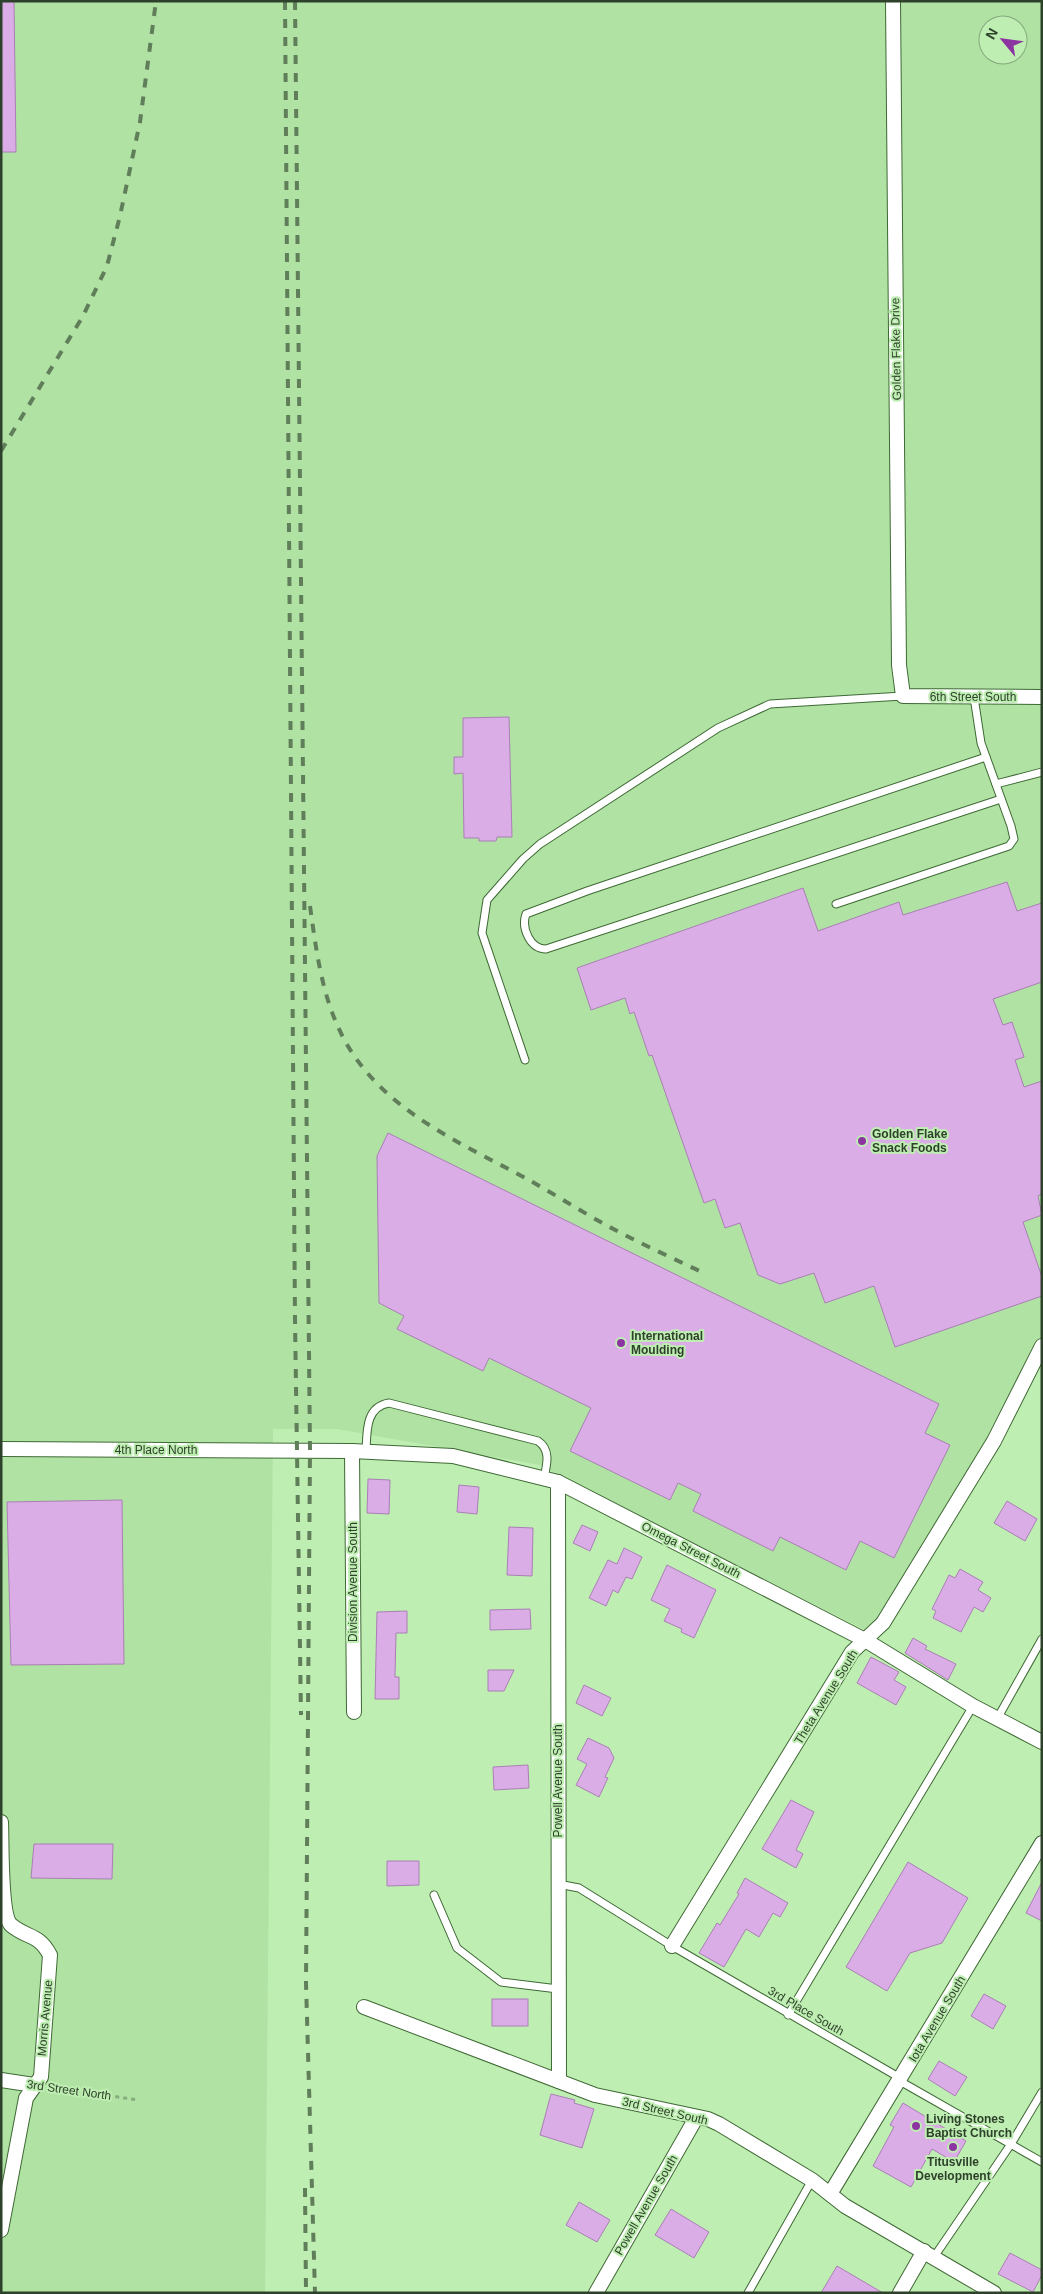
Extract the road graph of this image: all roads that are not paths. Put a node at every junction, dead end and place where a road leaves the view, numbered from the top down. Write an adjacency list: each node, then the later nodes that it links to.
1 (893, 1): 2 (street, Golden Flake Drive)
2 (904, 696): 3 (street, 6th Street South); 10 (lane)
3 (974, 697): 4 (street, 6th Street South); 5 (lane)
4 (1042, 697)
5 (986, 757): 7 (lane); 8 (lane)
6 (1042, 772): 7 (lane)
7 (996, 784): 8 (lane)
8 (1001, 799): 9 (lane)
9 (836, 904)
10 (525, 1060)
11 (1040, 1353): 17 (street, Theta Avenue South)
12 (1, 1449): 13 (street, 4th Place North)
13 (310, 1450): 14 (street, Omega Street South)
14 (359, 1451): 15 (street, Omega Street South); 15 (lane); 19 (street, Division Avenue South)
15 (551, 1480): 17 (street, Omega Street South); 24 (street, Powell Avenue South)
16 (1042, 1639): 20 (lane)
17 (865, 1640): 18 (street, Omega Street South); 26 (street, Theta Avenue South)
18 (973, 1706): 20 (street, Omega Street South); 29 (lane)
19 (354, 1712)
20 (998, 1718): 21 (street, Omega Street South)
21 (1042, 1742)
22 (1, 1822): 33 (street, Morris Avenue)
23 (1042, 1843): 31 (street, Iota Avenue South)
24 (558, 1884): 26 (lane, 3rd Place South); 27 (street, Powell Avenue South)
25 (434, 1895): 27 (lane)
26 (672, 1946): 29 (lane, 3rd Place South)
27 (558, 1989): 32 (street, Powell Avenue South)
28 (364, 2008): 32 (street, 3rd Street South)
29 (788, 2015): 31 (lane, 3rd Place South)
30 (1, 2080): 33 (street, 3rd Street North)
31 (900, 2080): 36 (lane, 3rd Place South); 39 (street, Iota Avenue South)
32 (559, 2081): 35 (street, 3rd Street South)
33 (34, 2085): 40 (street, Morris Avenue)
34 (1042, 2092): 36 (lane)
35 (696, 2118): 38 (street, 3rd Street South); 42 (street, Powell Avenue South)
36 (1011, 2144): 37 (lane, 3rd Place South); 41 (lane)
37 (1042, 2162)
38 (812, 2180): 39 (street, 3rd Street South); 43 (lane)
39 (830, 2194): 41 (street, 3rd Street South)
40 (1, 2230)
41 (929, 2254): 44 (street); 45 (street, 3rd Street South)
42 (596, 2293)
43 (748, 2293)
44 (900, 2293)
45 (994, 2293)

